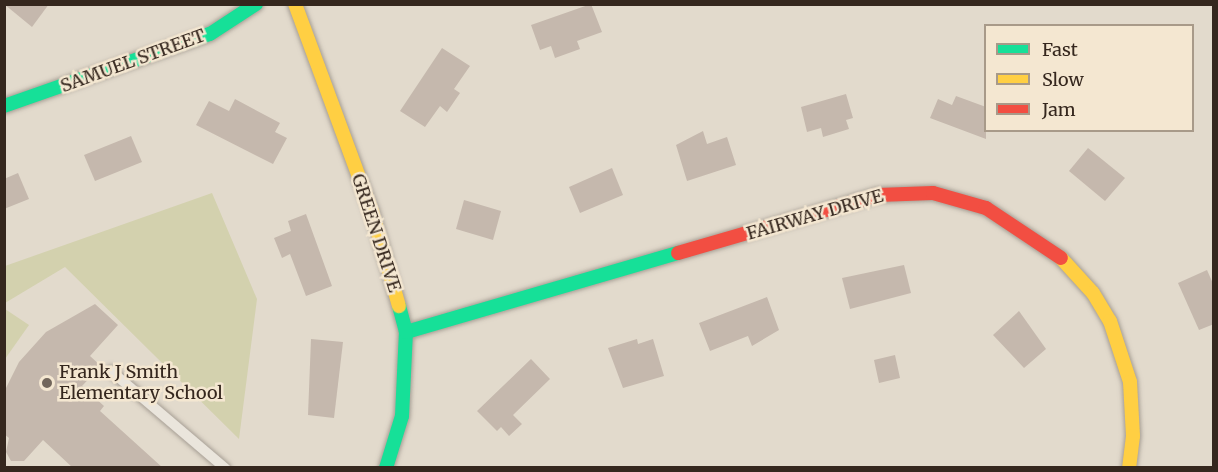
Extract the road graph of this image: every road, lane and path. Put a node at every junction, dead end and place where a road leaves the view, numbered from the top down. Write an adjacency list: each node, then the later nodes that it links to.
1 (256, 4): 3 (street, SAMUEL STREET)
2 (296, 4): 4 (street, GREEN DRIVE)
3 (4, 106)
4 (406, 332): 7 (street, GREEN DRIVE); 8 (street, FAIRWAY DRIVE)
5 (111, 372): 6 (lane)
6 (225, 468)
7 (386, 468)
8 (1129, 468)

